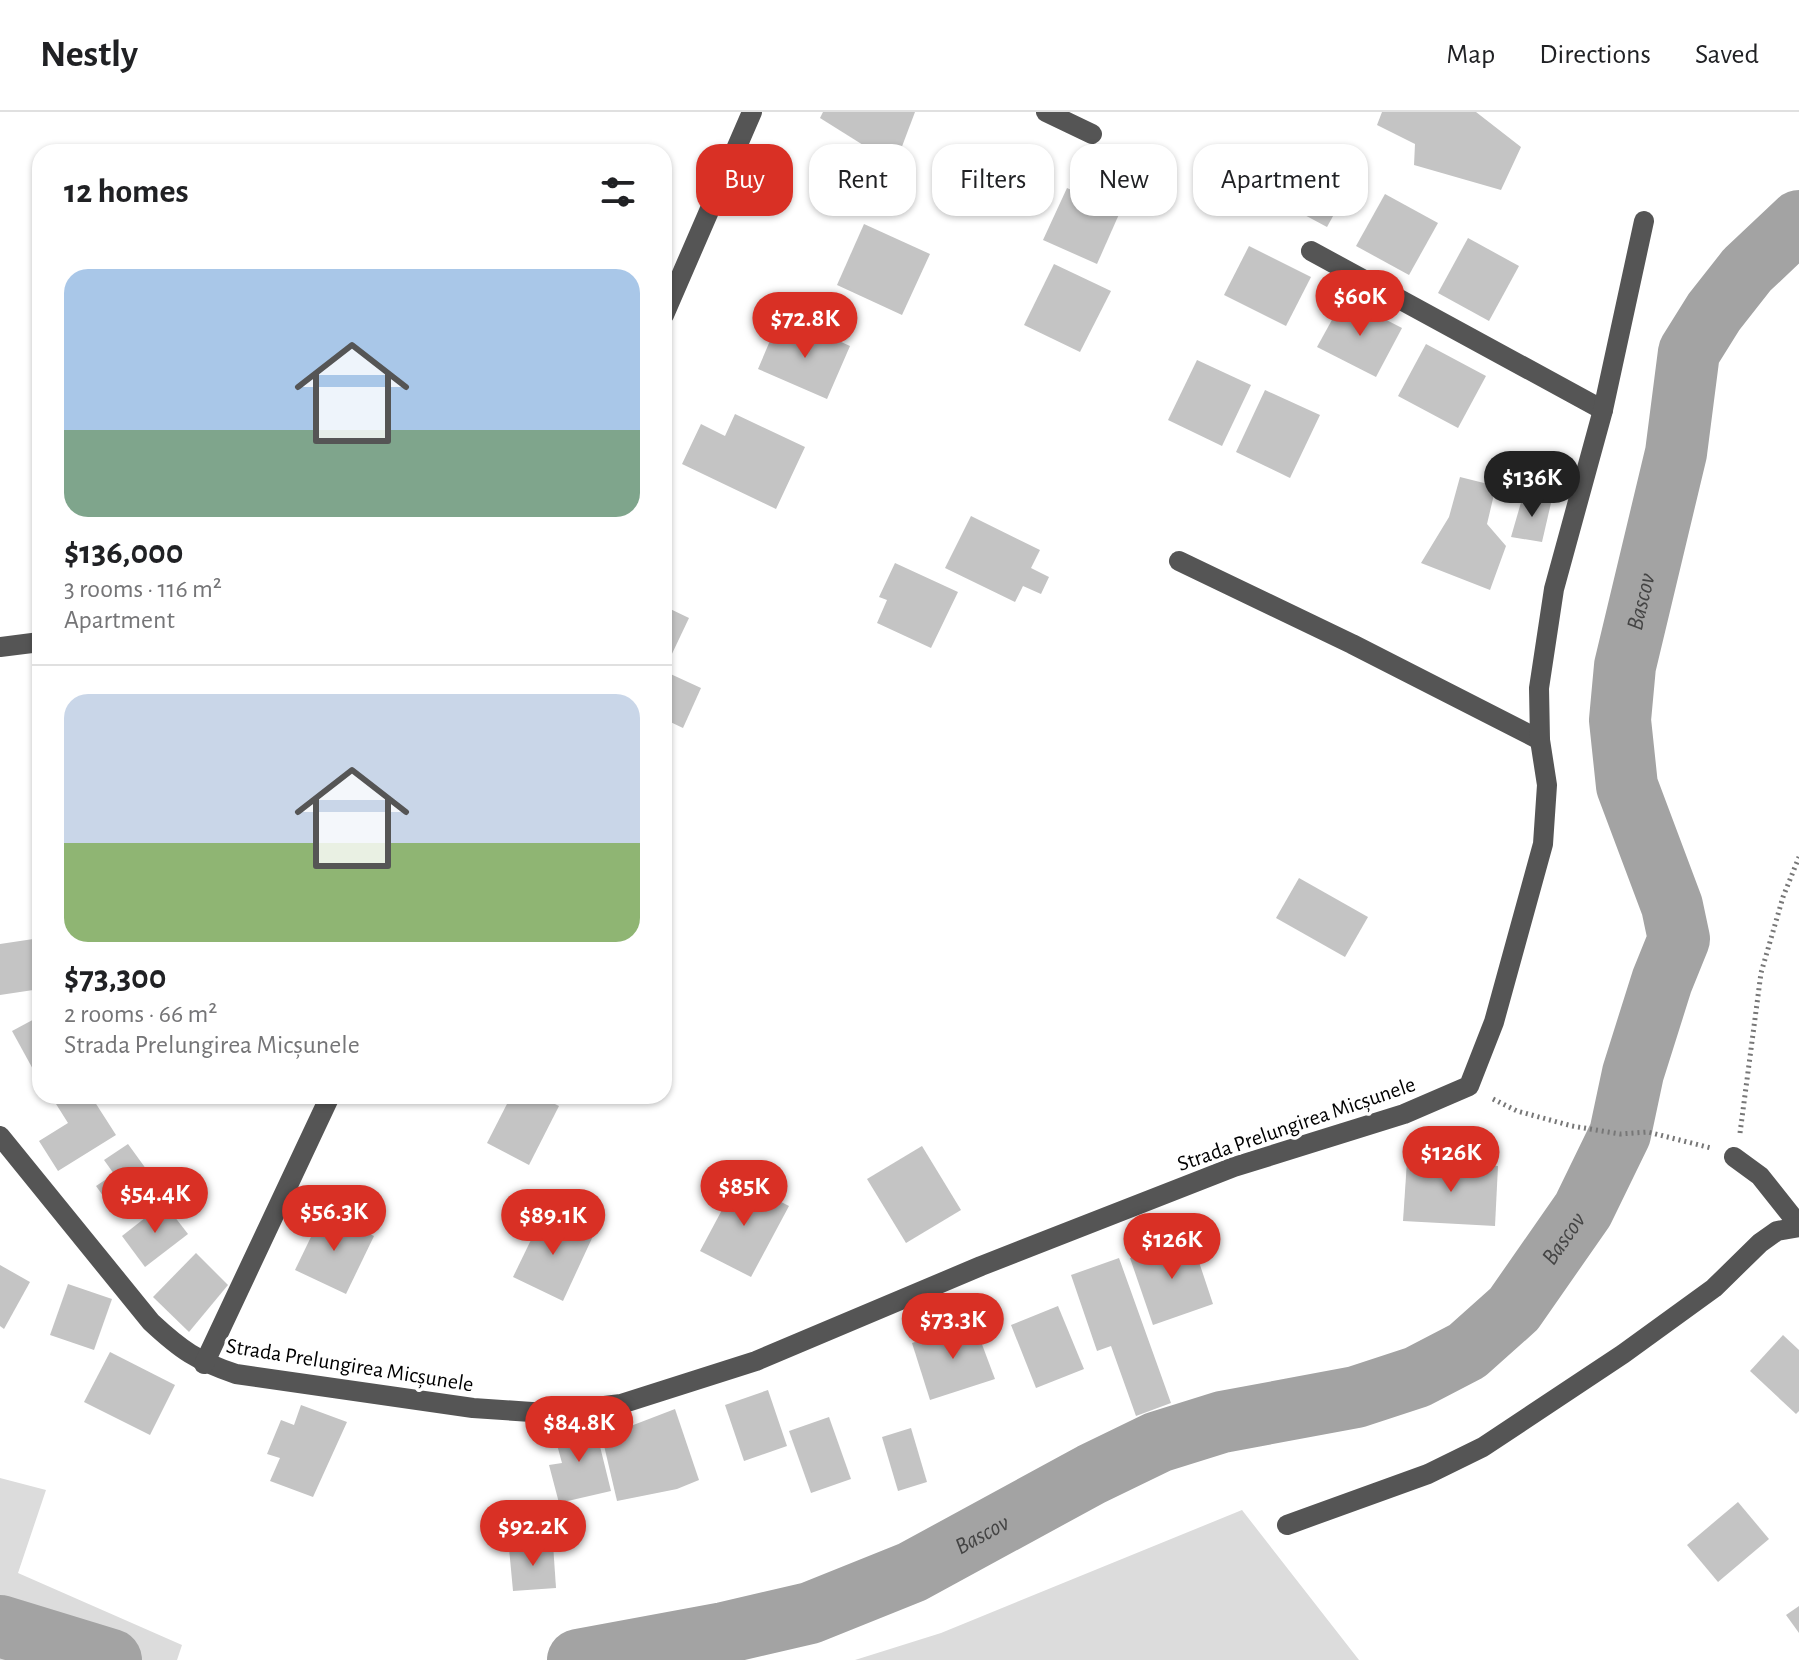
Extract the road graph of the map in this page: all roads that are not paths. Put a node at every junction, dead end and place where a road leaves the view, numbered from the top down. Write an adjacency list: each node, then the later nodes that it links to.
1 (752, 112): 6 (street)
2 (1046, 112): 3 (street)
3 (1092, 134)
4 (1644, 221): 7 (street)
5 (1311, 251): 7 (street)
6 (672, 297)
7 (1603, 410): 11 (street)
8 (1179, 561): 11 (street)
9 (32, 643): 10 (street)
10 (0, 647)
11 (1540, 740): 16 (street, Strada Prelungirea Micșunele)
12 (326, 1104): 16 (street)
13 (0, 1136): 16 (street, Strada Prelungirea Micșunele)
14 (1738, 1159): 15 (street)
15 (1799, 1226): 17 (street)
16 (204, 1364)
17 (1287, 1525)

